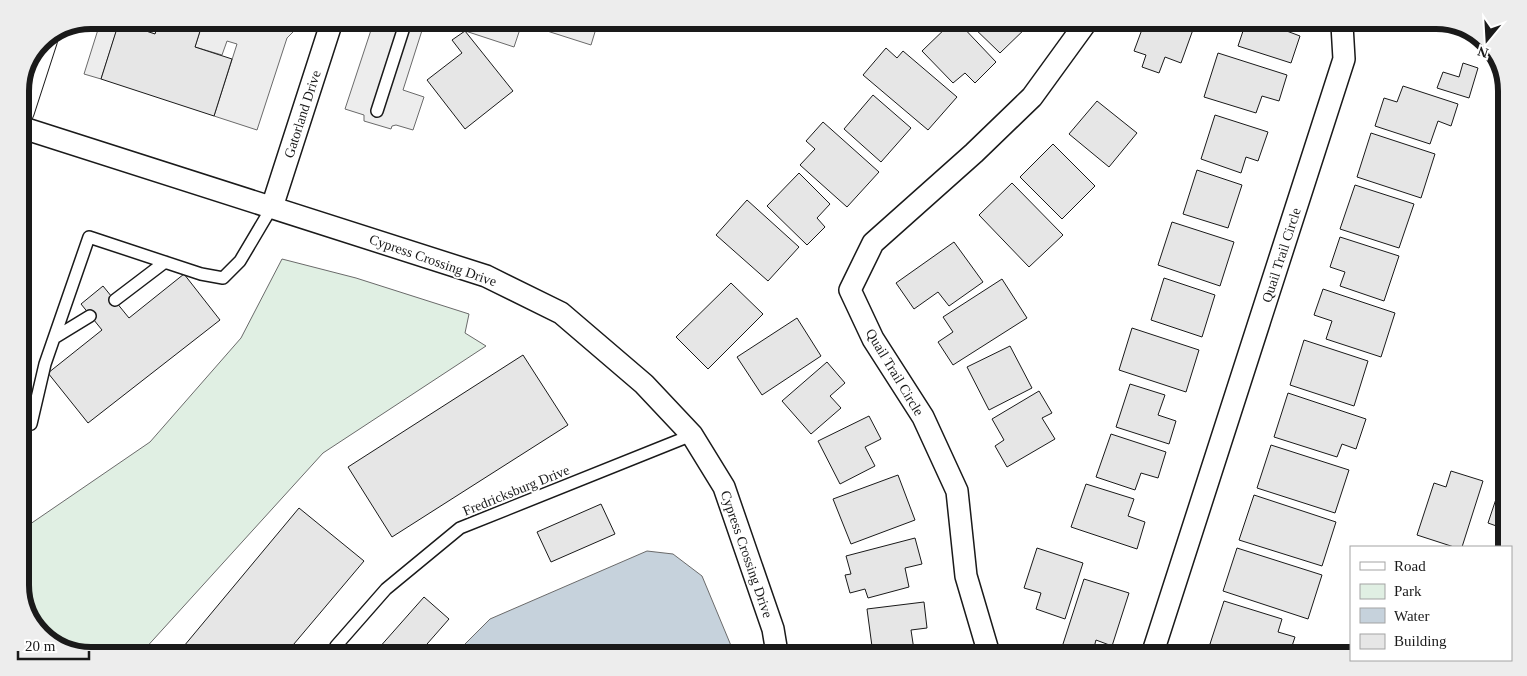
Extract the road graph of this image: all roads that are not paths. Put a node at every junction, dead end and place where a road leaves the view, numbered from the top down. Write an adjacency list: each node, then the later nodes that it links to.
1 (329, 29): 9 (street, Gatorland Drive)
2 (403, 29): 7 (lane)
3 (1081, 29): 18 (street, Quail Trail Circle)
4 (1342, 29): 19 (street, Quail Trail Circle)
5 (36, 62): 6 (main road)
6 (30, 79)
7 (377, 111)
8 (29, 130): 9 (street, Cypress Crossing Drive)
9 (272, 207): 10 (lane); 15 (street, Cypress Crossing Drive)
10 (165, 262): 11 (lane); 13 (lane)
11 (115, 300)
12 (90, 316): 13 (lane)
13 (54, 338): 14 (lane)
14 (31, 424)
15 (692, 436): 16 (lane, Fredricksburg Drive); 17 (street, Cypress Crossing Drive)
16 (336, 647)
17 (776, 647)
18 (987, 647)
19 (1155, 647)

